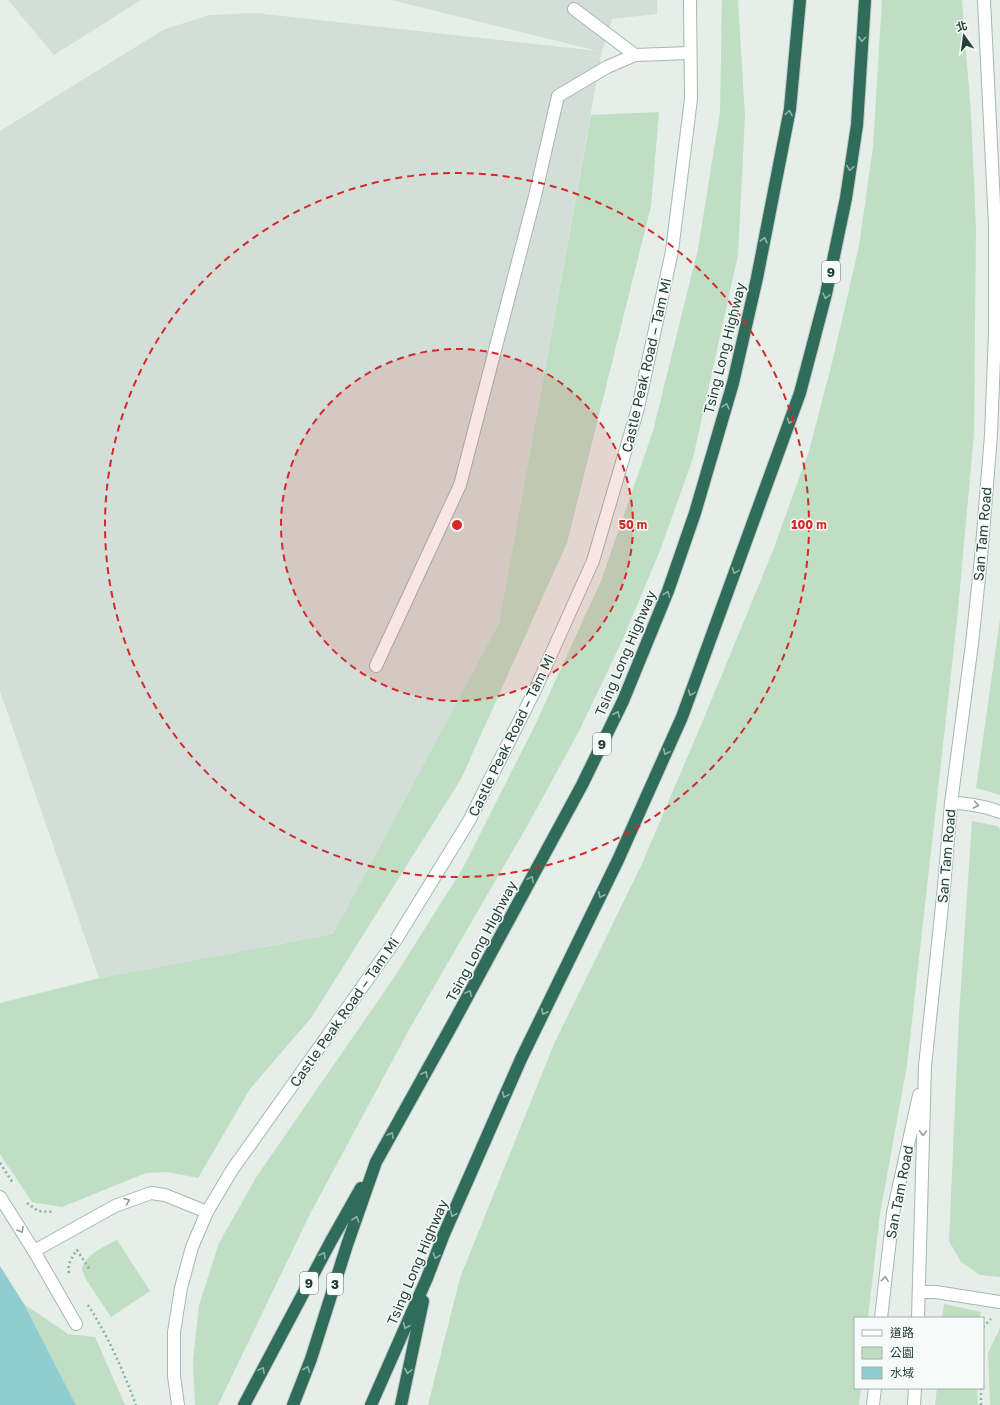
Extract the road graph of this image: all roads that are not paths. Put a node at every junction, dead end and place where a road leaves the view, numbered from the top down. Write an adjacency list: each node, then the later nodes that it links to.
1 (690, 0): 6 (street, Castle Peak Road – Tam Mi)
2 (800, 0): 13 (highway, Tsing Long Highway / 9, one-way to 2)
3 (865, 0): 17 (highway, Tsing Long Highway / 9, one-way to 17)
4 (984, 0): 8 (street, San Tam Road)
5 (574, 10): 7 (street)
6 (690, 52): 7 (street); 15 (street, Castle Peak Road – Tam Mi)
7 (636, 55): 9 (street)
8 (997, 224): 10 (street, San Tam Road)
9 (376, 666)
10 (951, 803): 11 (street, one-way to 11); 12 (street, San Tam Road)
11 (1000, 812)
12 (925, 1066): 18 (street, San Tam Road, one-way to 18); 20 (street, San Tam Road, one-way to 12)
13 (376, 1162): 26 (highway, 9, one-way to 13); 27 (highway, Tsing Long Highway / 3, one-way to 13)
14 (0, 1197): 16 (street, one-way to 16)
15 (207, 1212): 16 (street, one-way to 15); 25 (street, Castle Peak Road – Tam Mi)
16 (34, 1251): 22 (street)
17 (428, 1278): 28 (highway, Tsing Long Highway, one-way to 28); 29 (highway, 9, one-way to 29)
18 (919, 1292): 19 (street); 21 (street, San Tam Road)
19 (1000, 1302)
20 (882, 1317)
21 (918, 1317)
22 (76, 1324)
23 (875, 1389): 30 (street)
24 (915, 1389): 31 (street)
25 (178, 1405)
26 (244, 1405)
27 (293, 1405)
28 (371, 1405)
29 (401, 1405)
30 (873, 1405)
31 (914, 1405)

